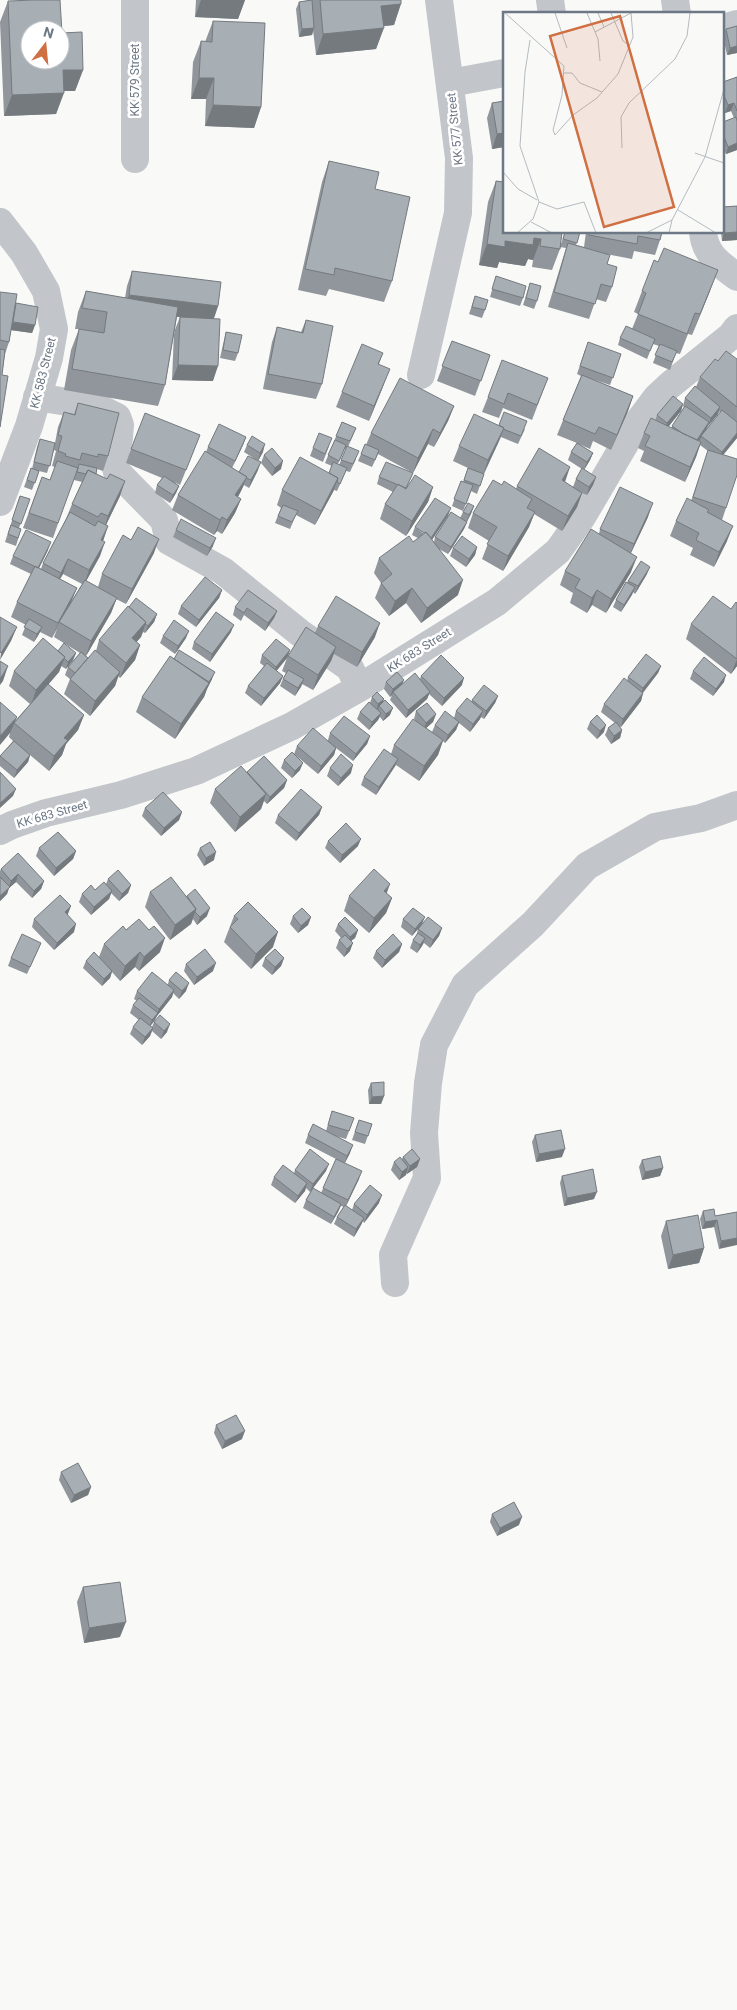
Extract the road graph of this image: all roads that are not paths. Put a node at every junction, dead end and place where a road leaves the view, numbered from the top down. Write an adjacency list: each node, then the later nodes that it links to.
1 (135, 0): 7 (street, KK 579 Street)
2 (439, 0): 6 (street, KK 577 Street)
3 (737, 24): 4 (street)
4 (724, 28)
5 (503, 73): 6 (street)
6 (450, 83): 12 (street, KK 577 Street)
7 (135, 159)
8 (0, 222): 13 (street, KK 583 Street)
9 (703, 234): 10 (street)
10 (737, 277)
11 (737, 328): 15 (street, KK 683 Street)
12 (421, 375)
13 (37, 397): 14 (street, KK 583 Street); 15 (street)
14 (0, 502)
15 (359, 688): 17 (street, KK 683 Street)
16 (737, 804): 18 (street)
17 (0, 831)
18 (395, 1283)

